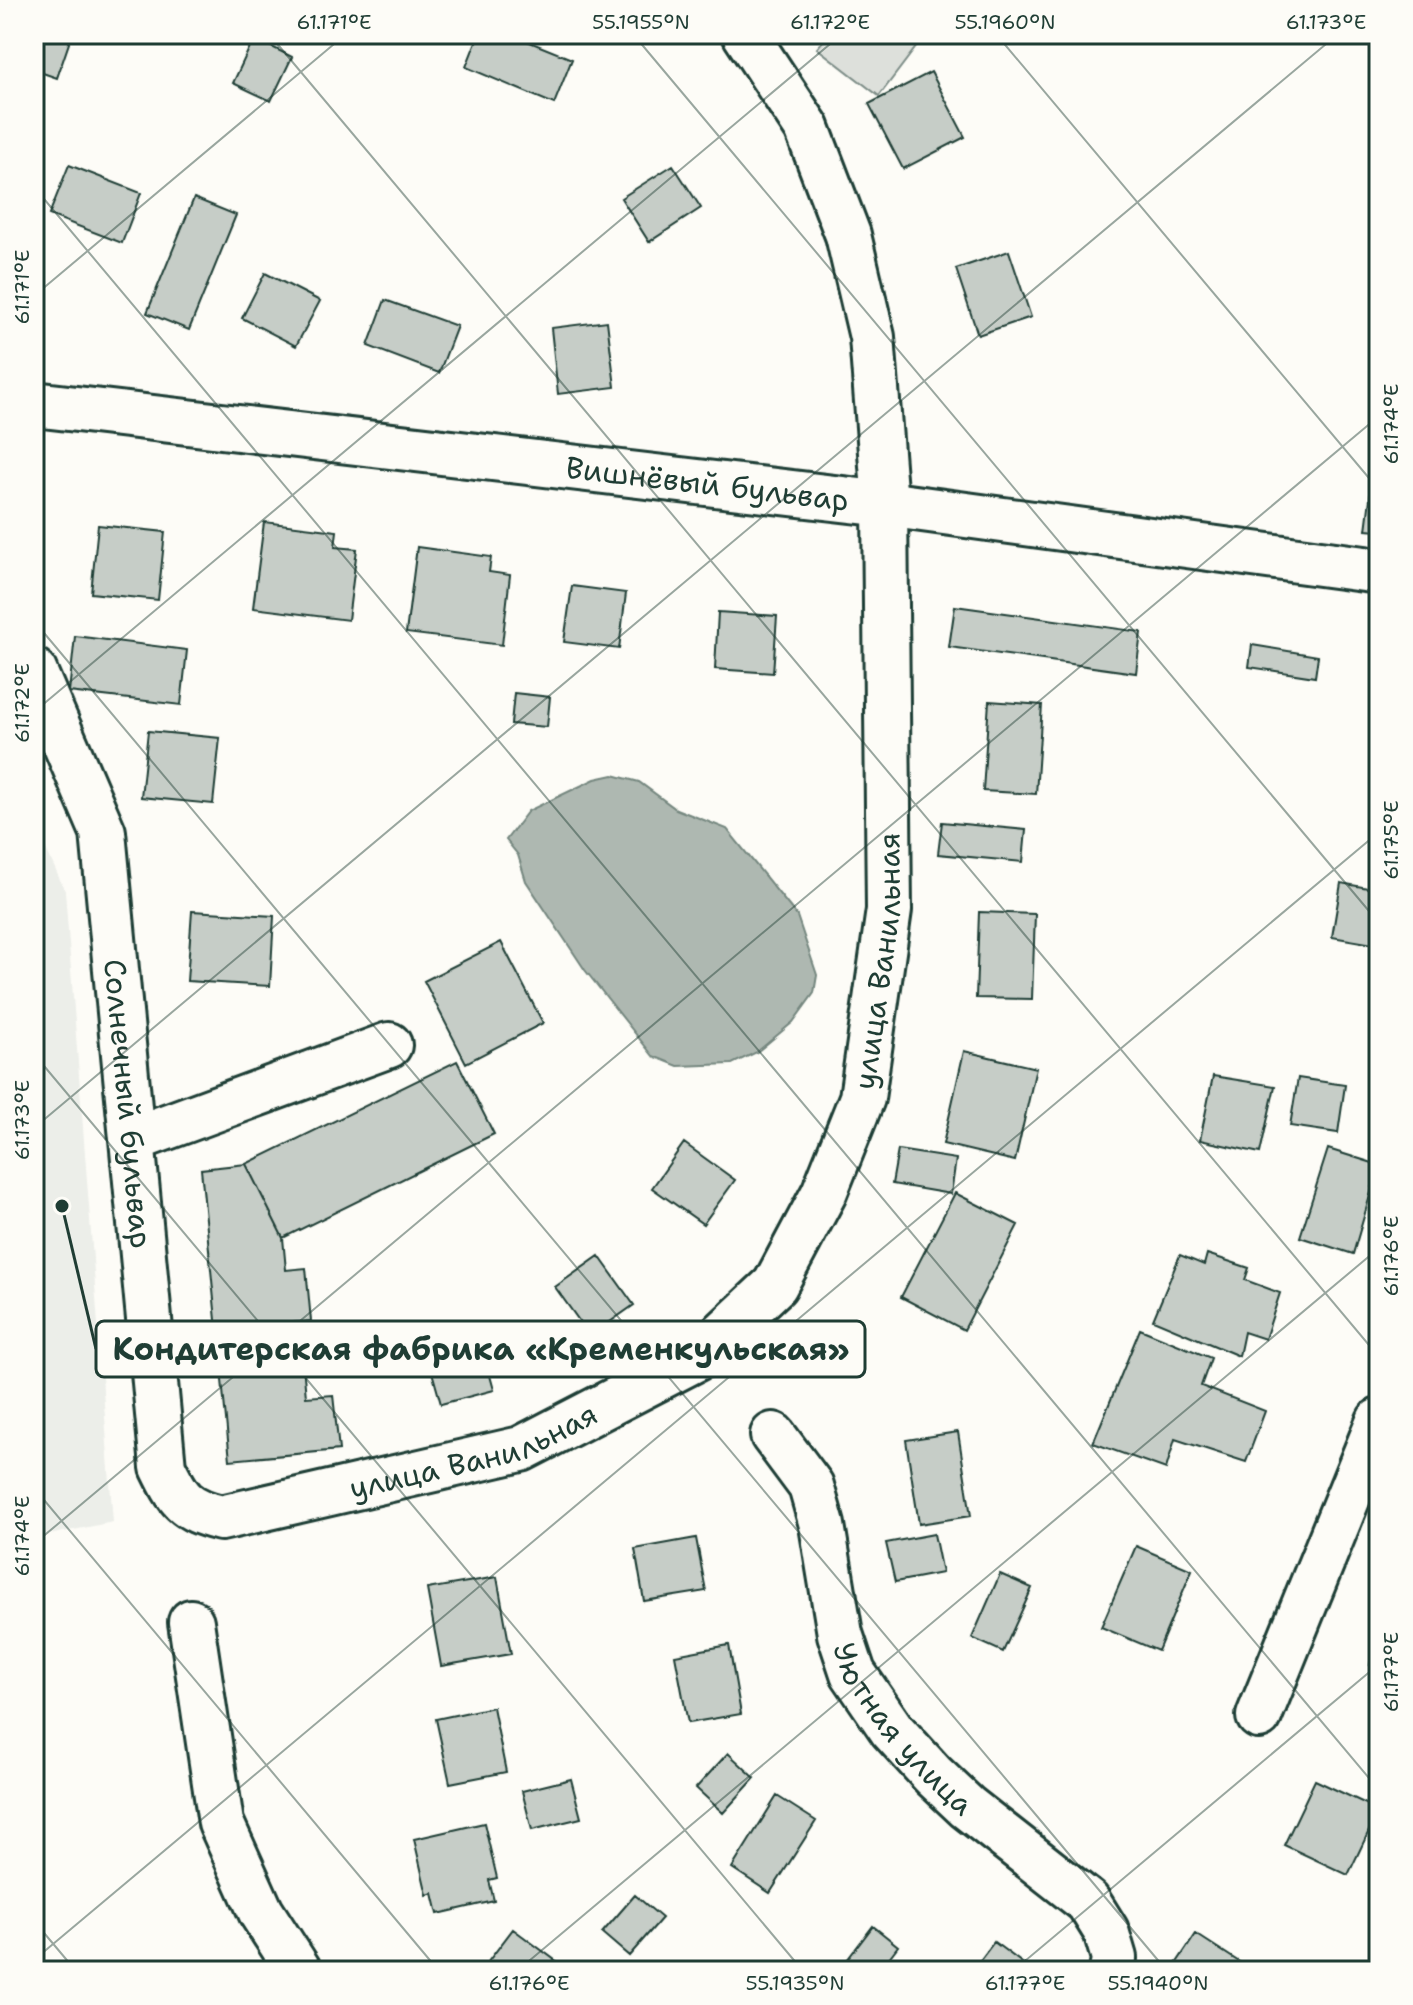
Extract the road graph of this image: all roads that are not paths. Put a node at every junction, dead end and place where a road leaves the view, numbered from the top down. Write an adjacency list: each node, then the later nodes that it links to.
1 (745, 34): 3 (street, улица Ванильная)
2 (34, 404): 3 (street, Вишнёвый бульвар)
3 (885, 504): 4 (street, Вишнёвый бульвар); 10 (street, улица Ванильная)
4 (1379, 571)
5 (34, 671): 7 (street, Солнечный бульвар)
6 (389, 1045): 7 (street)
7 (134, 1139): 10 (street, Солнечный бульвар)
8 (1379, 1421): 12 (street)
9 (773, 1435): 14 (street, Уютная улица)
10 (221, 1518)
11 (191, 1622): 13 (street)
12 (1259, 1716)
13 (299, 1971)
14 (1112, 1971)

